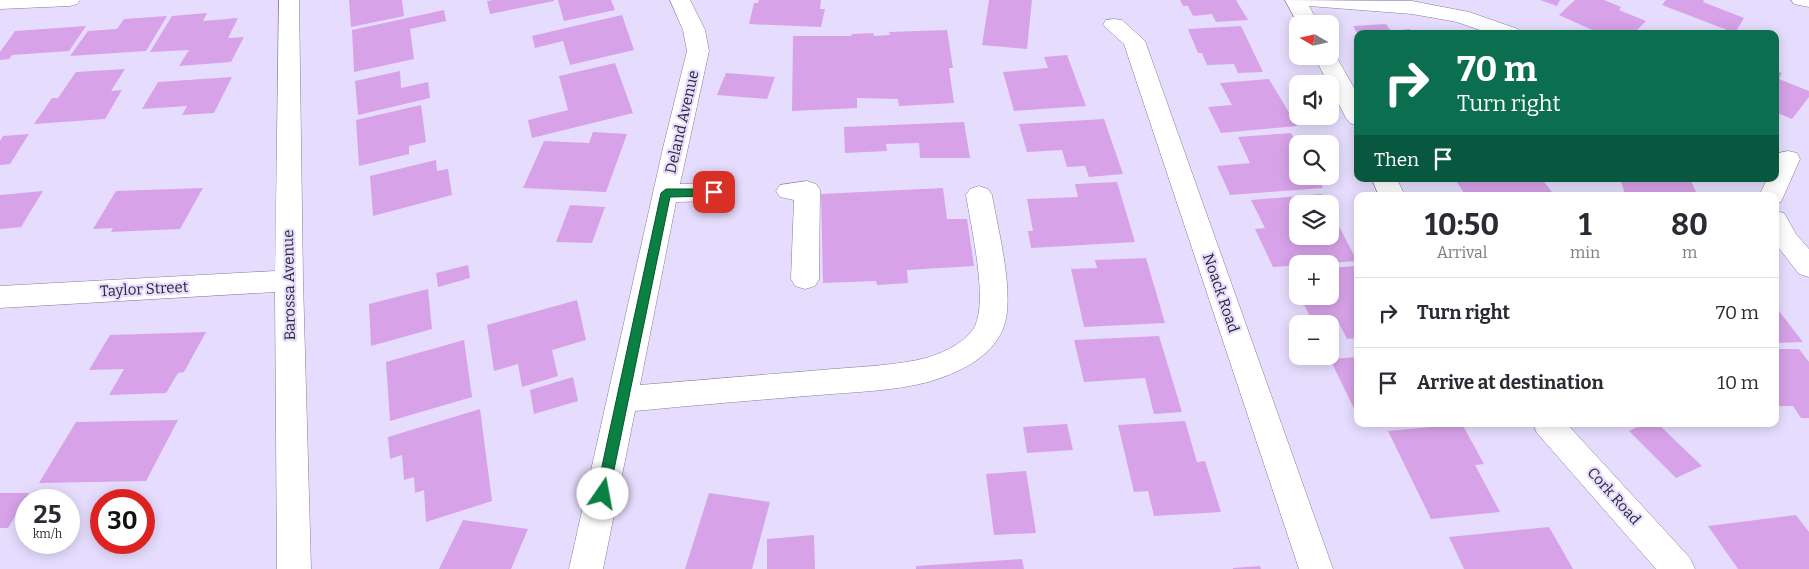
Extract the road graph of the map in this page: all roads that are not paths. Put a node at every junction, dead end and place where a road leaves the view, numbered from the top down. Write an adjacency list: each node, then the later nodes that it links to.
1 (70, 0): 8 (street)
2 (288, 0): 23 (street, Barossa Avenue)
3 (680, 0): 18 (street, Deland Avenue)
4 (1295, 0): 9 (street)
5 (1310, 0): 11 (street)
6 (1801, 0): 7 (street)
7 (1809, 1)
8 (0, 3)
9 (1303, 15)
10 (1114, 24): 29 (street, Noack Road)
11 (1500, 30)
12 (1330, 65): 13 (street)
13 (1354, 110)
14 (1791, 160): 17 (street)
15 (789, 191): 22 (street)
16 (714, 192): 18 (street)
17 (1774, 192)
18 (666, 193): 25 (street, Deland Avenue)
19 (979, 194): 25 (street)
20 (1779, 227): 21 (street)
21 (1809, 267)
22 (805, 279)
23 (289, 281): 24 (street, Taylor Street); 27 (street, Barossa Avenue)
24 (0, 297)
25 (623, 399): 28 (street, Deland Avenue)
26 (1551, 427): 30 (street, Cork Road)
27 (294, 569)
28 (586, 569)
29 (1316, 569)
30 (1678, 569)

